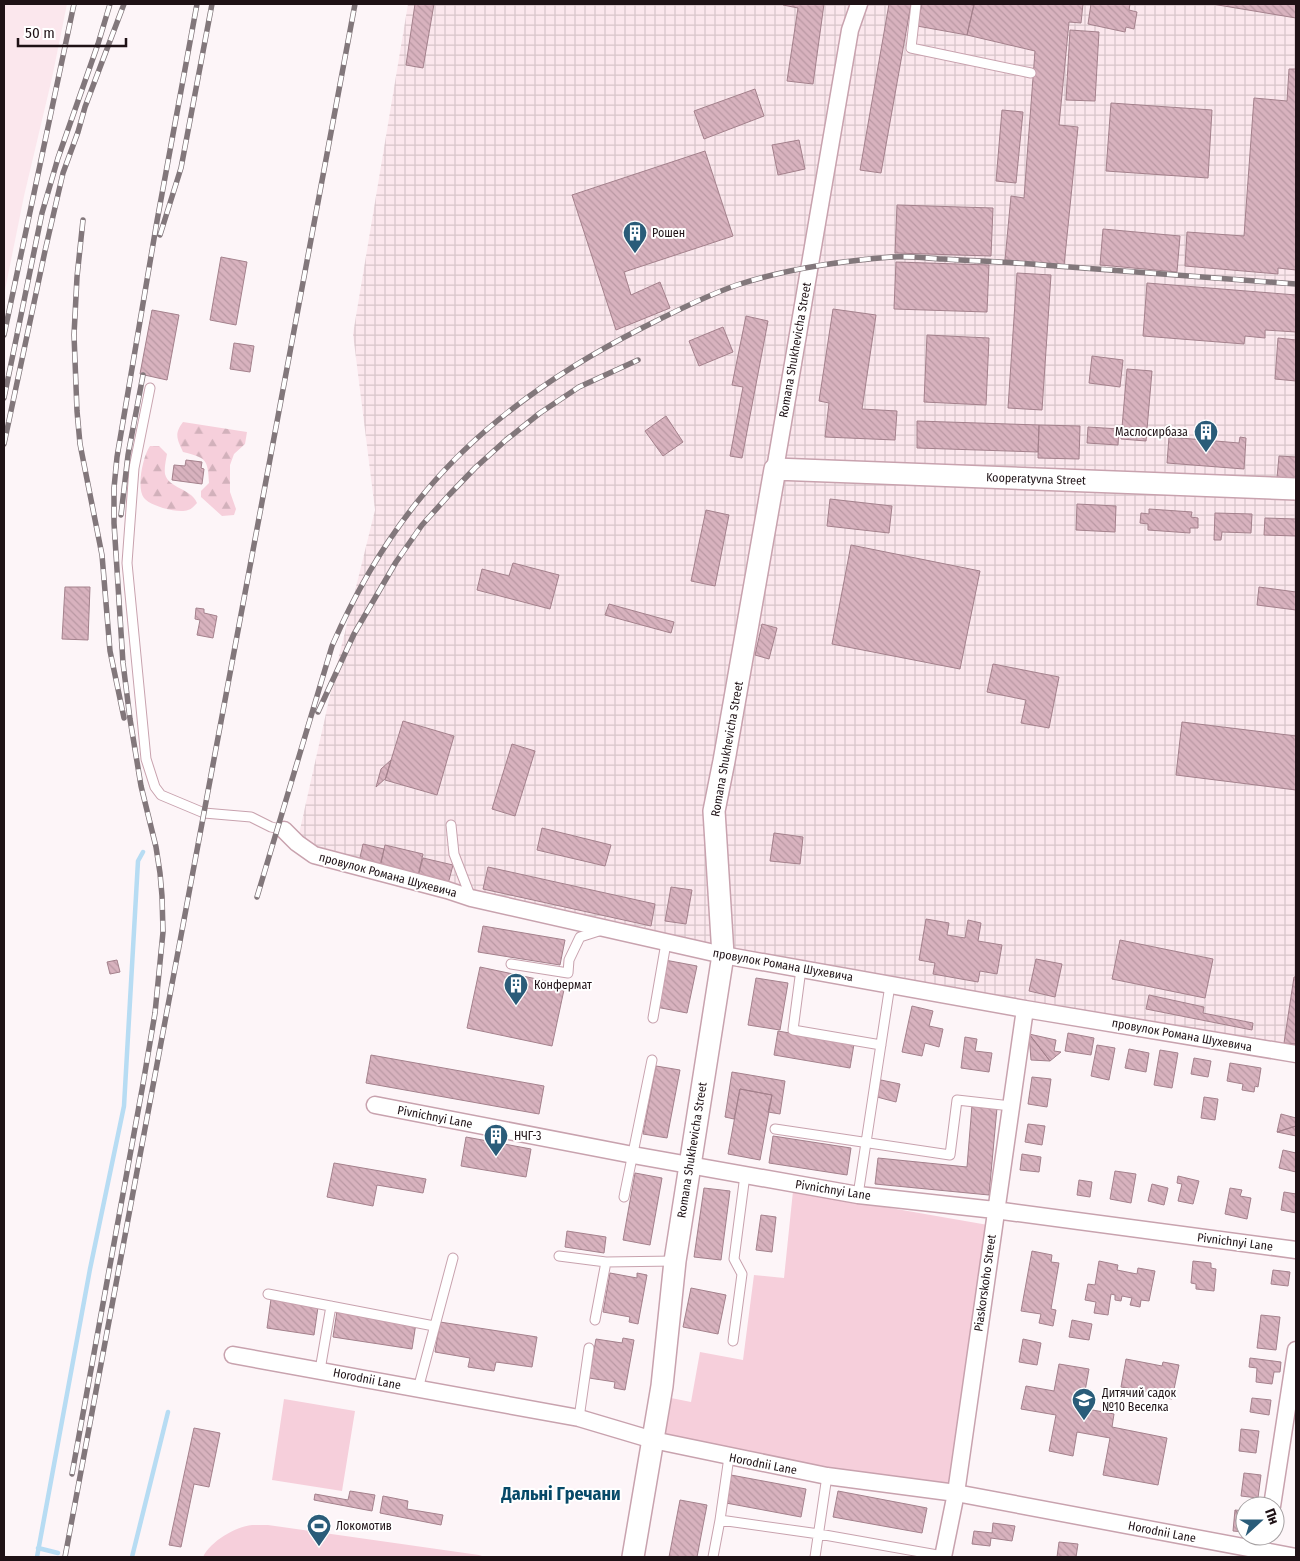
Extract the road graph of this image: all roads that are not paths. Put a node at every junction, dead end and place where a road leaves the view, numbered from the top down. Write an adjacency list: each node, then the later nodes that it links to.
1 (859, 4): 5 (street, Romana Shukhevicha Street)
2 (916, 4): 3 (lane)
3 (1031, 73)
4 (150, 388): 8 (lane)
5 (775, 469): 6 (street, Kooperatyvna Street); 12 (street, Romana Shukhevicha Street)
6 (1296, 489)
7 (451, 825): 9 (lane)
8 (284, 830): 9 (street, провулок Романа Шухевича)
9 (471, 898): 10 (street, провулок Романа Шухевича)
10 (607, 928): 11 (street, провулок Романа Шухевича); 13 (lane)
11 (666, 943): 12 (street, провулок Романа Шухевича); 17 (lane)
12 (723, 955): 14 (street, провулок Романа Шухевича); 26 (street, Romana Shukhevicha Street)
13 (511, 964)
14 (801, 969): 15 (street, провулок Романа Шухевича); 18 (lane)
15 (890, 985): 16 (street, провулок Романа Шухевича); 18 (lane)
16 (1025, 1009): 19 (street, провулок Романа Шухевича); 22 (street, Piaskorskoho Street)
17 (654, 1018)
18 (881, 1045): 24 (lane)
19 (1296, 1054)
20 (652, 1060): 25 (lane)
21 (375, 1105): 25 (street, Pivnichnyi Lane)
22 (1012, 1106): 24 (lane); 30 (street, Piaskorskoho Street)
23 (775, 1129): 24 (lane)
24 (866, 1143): 28 (lane)
25 (633, 1155): 26 (street, Pivnichnyi Lane); 29 (lane)
26 (690, 1164): 27 (street, Pivnichnyi Lane); 34 (street, Romana Shukhevicha Street)
27 (745, 1175): 28 (street, Pivnichnyi Lane); 40 (lane)
28 (858, 1195): 30 (street, Pivnichnyi Lane)
29 (624, 1197)
30 (995, 1210): 31 (street, Pivnichnyi Lane); 50 (street, Piaskorskoho Street)
31 (1296, 1250)
32 (559, 1256): 35 (lane)
33 (453, 1258): 39 (lane)
34 (675, 1261): 35 (lane); 47 (street, Romana Shukhevicha Street)
35 (606, 1262): 38 (lane)
36 (268, 1294): 37 (lane)
37 (331, 1306): 39 (lane); 44 (lane)
38 (595, 1320)
39 (434, 1326): 45 (lane)
40 (733, 1341)
41 (589, 1348): 46 (lane)
42 (1296, 1350): 51 (street)
43 (233, 1355): 44 (street, Horodnii Lane)
44 (320, 1370): 45 (street, Horodnii Lane)
45 (418, 1389): 46 (street, Horodnii Lane)
46 (579, 1418): 47 (street, Horodnii Lane)
47 (652, 1440): 48 (street, Horodnii Lane); 55 (street, Romana Shukhevicha Street)
48 (729, 1457): 49 (street, Horodnii Lane); 52 (lane)
49 (827, 1476): 50 (street, Horodnii Lane); 53 (lane)
50 (956, 1493): 54 (street, Horodnii Lane); 58 (street, Piaskorskoho Street)
51 (1274, 1496)
52 (720, 1520): 53 (lane); 56 (lane)
53 (819, 1534): 57 (lane); 58 (lane)
54 (1266, 1548): 59 (street, Horodnii Lane)
55 (632, 1557)
56 (713, 1557)
57 (815, 1557)
58 (943, 1557)
59 (1296, 1557)

